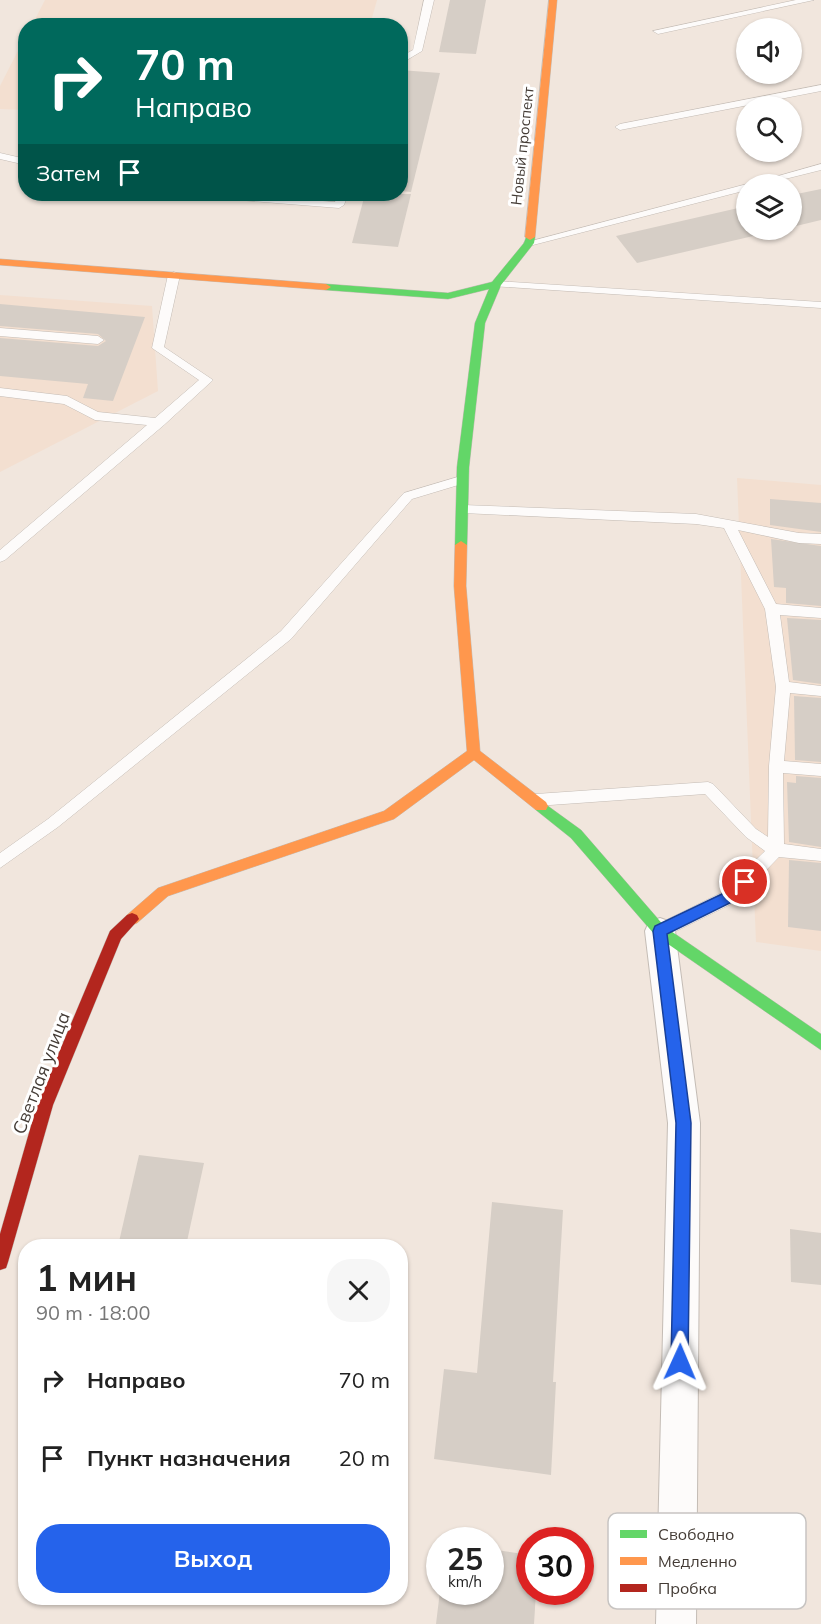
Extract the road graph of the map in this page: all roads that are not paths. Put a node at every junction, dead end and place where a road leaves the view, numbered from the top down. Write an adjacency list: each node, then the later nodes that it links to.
1 (429, 0): 5 (lane)
2 (553, 0): 15 (street, Новый проспект)
3 (809, 0): 4 (lane)
4 (658, 31)
5 (408, 56)
6 (821, 88): 7 (lane)
7 (620, 127)
8 (0, 156): 9 (lane)
9 (18, 160)
10 (821, 167): 11 (lane)
11 (794, 174)
12 (736, 189): 15 (lane)
13 (290, 201): 14 (lane)
14 (340, 201)
15 (529, 243): 18 (street)
16 (0, 262): 17 (street)
17 (174, 275): 18 (street); 23 (lane)
18 (496, 284): 19 (lane); 24 (street)
19 (821, 305)
20 (0, 332): 21 (lane)
21 (98, 340)
22 (0, 392): 23 (lane)
23 (160, 422): 28 (lane)
24 (462, 480): 25 (street); 39 (lane)
25 (463, 509): 26 (lane); 33 (street)
26 (728, 524): 27 (lane); 29 (lane)
27 (821, 539)
28 (0, 556)
29 (771, 609): 30 (lane); 31 (lane)
30 (821, 613)
31 (783, 687): 32 (lane); 34 (lane)
32 (821, 691)
33 (474, 753): 36 (street); 42 (street, Светлая улица)
34 (776, 766): 35 (lane); 37 (lane)
35 (821, 770)
36 (533, 800): 37 (lane); 40 (street)
37 (776, 850): 38 (lane); 40 (lane)
38 (821, 855)
39 (0, 862)
40 (660, 931): 41 (street); 43 (street)
41 (821, 1043)
42 (0, 1262)
43 (678, 1513)
44 (676, 1609): 45 (street)
45 (676, 1624)

